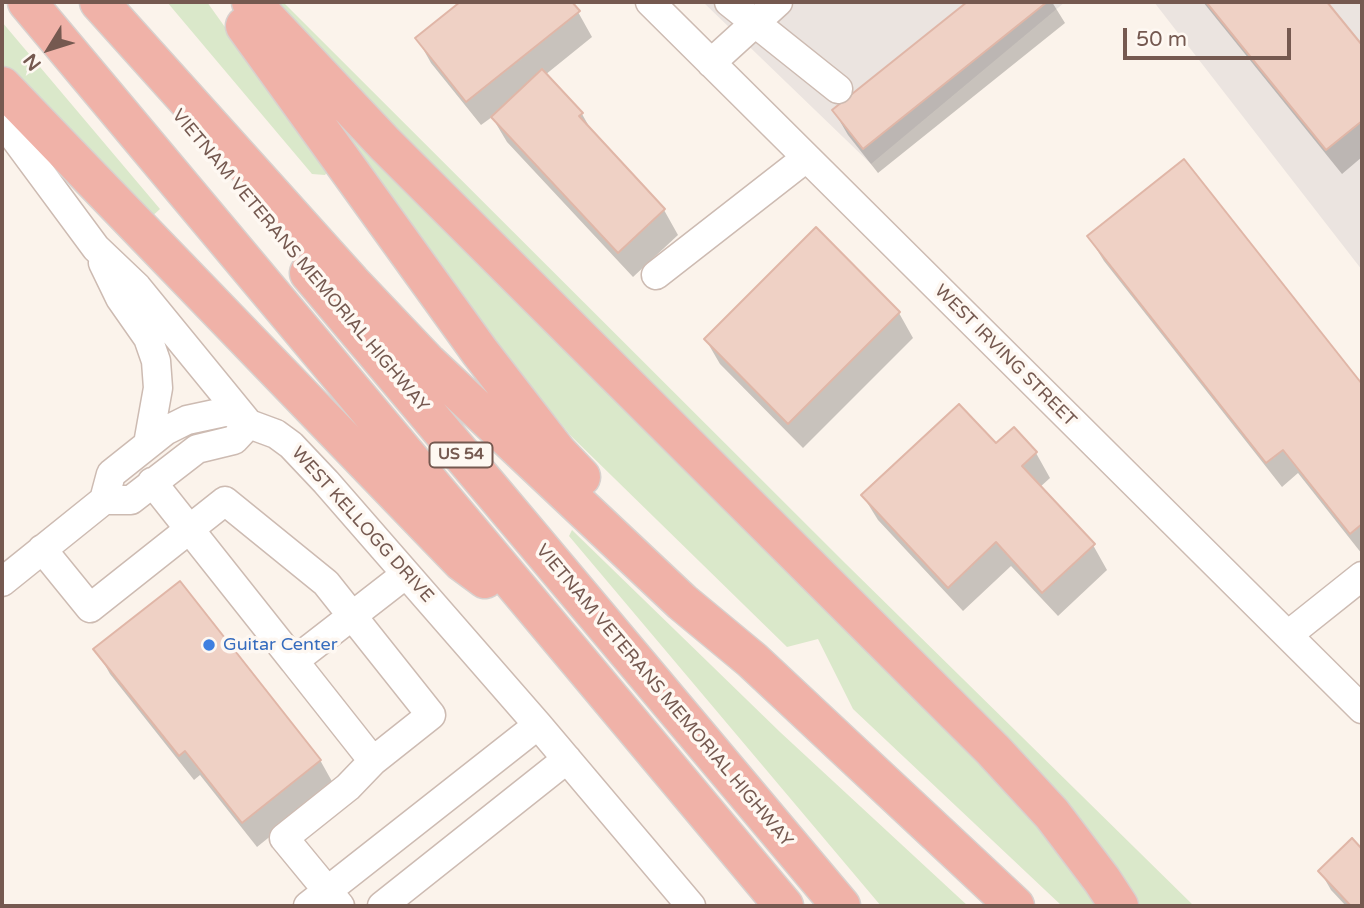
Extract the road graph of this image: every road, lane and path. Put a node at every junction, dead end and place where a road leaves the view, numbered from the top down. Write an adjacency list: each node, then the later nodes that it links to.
1 (27, 2): 28 (highway, US 54)
2 (83, 2): 39 (highway, VIETNAM VETERANS MEMORIAL HIGHWAY / US 54)
3 (99, 2): 26 (highway)
4 (227, 2): 26 (highway)
5 (251, 2): 41 (highway)
6 (650, 2): 10 (street, WEST IRVING STREET)
7 (729, 2): 9 (street)
8 (778, 2): 9 (street)
9 (755, 22): 10 (street); 12 (street)
10 (711, 63): 14 (street, WEST IRVING STREET)
11 (2, 86): 28 (highway)
12 (838, 89)
13 (2, 121): 15 (street, WEST KELLOGG DRIVE)
14 (806, 158): 16 (street); 29 (street, WEST IRVING STREET)
15 (96, 248): 17 (street, WEST KELLOGG DRIVE); 18 (street)
16 (656, 275)
17 (249, 424): 18 (street); 19 (street); 23 (street, WEST KELLOGG DRIVE)
18 (148, 444): 20 (street)
19 (152, 482): 20 (street); 21 (street)
20 (104, 500): 22 (street)
21 (189, 529): 22 (street); 27 (street); 30 (street)
22 (42, 549): 25 (street)
23 (406, 574): 27 (street); 32 (street, WEST KELLOGG DRIVE)
24 (1362, 576): 29 (street)
25 (2, 582)
26 (706, 614): 40 (highway)
27 (352, 616): 30 (street); 34 (street)
28 (541, 618): 38 (highway, US 54)
29 (1288, 635): 31 (street, WEST IRVING STREET)
30 (294, 661): 34 (street)
31 (1362, 709)
32 (538, 725): 33 (street, WEST KELLOGG DRIVE); 35 (street)
33 (567, 759): 36 (street); 37 (street, WEST KELLOGG DRIVE)
34 (373, 761): 35 (street)
35 (325, 901)
36 (382, 906)
37 (691, 906)
38 (784, 906)
39 (841, 906)
40 (1015, 906)
41 (1119, 906)

